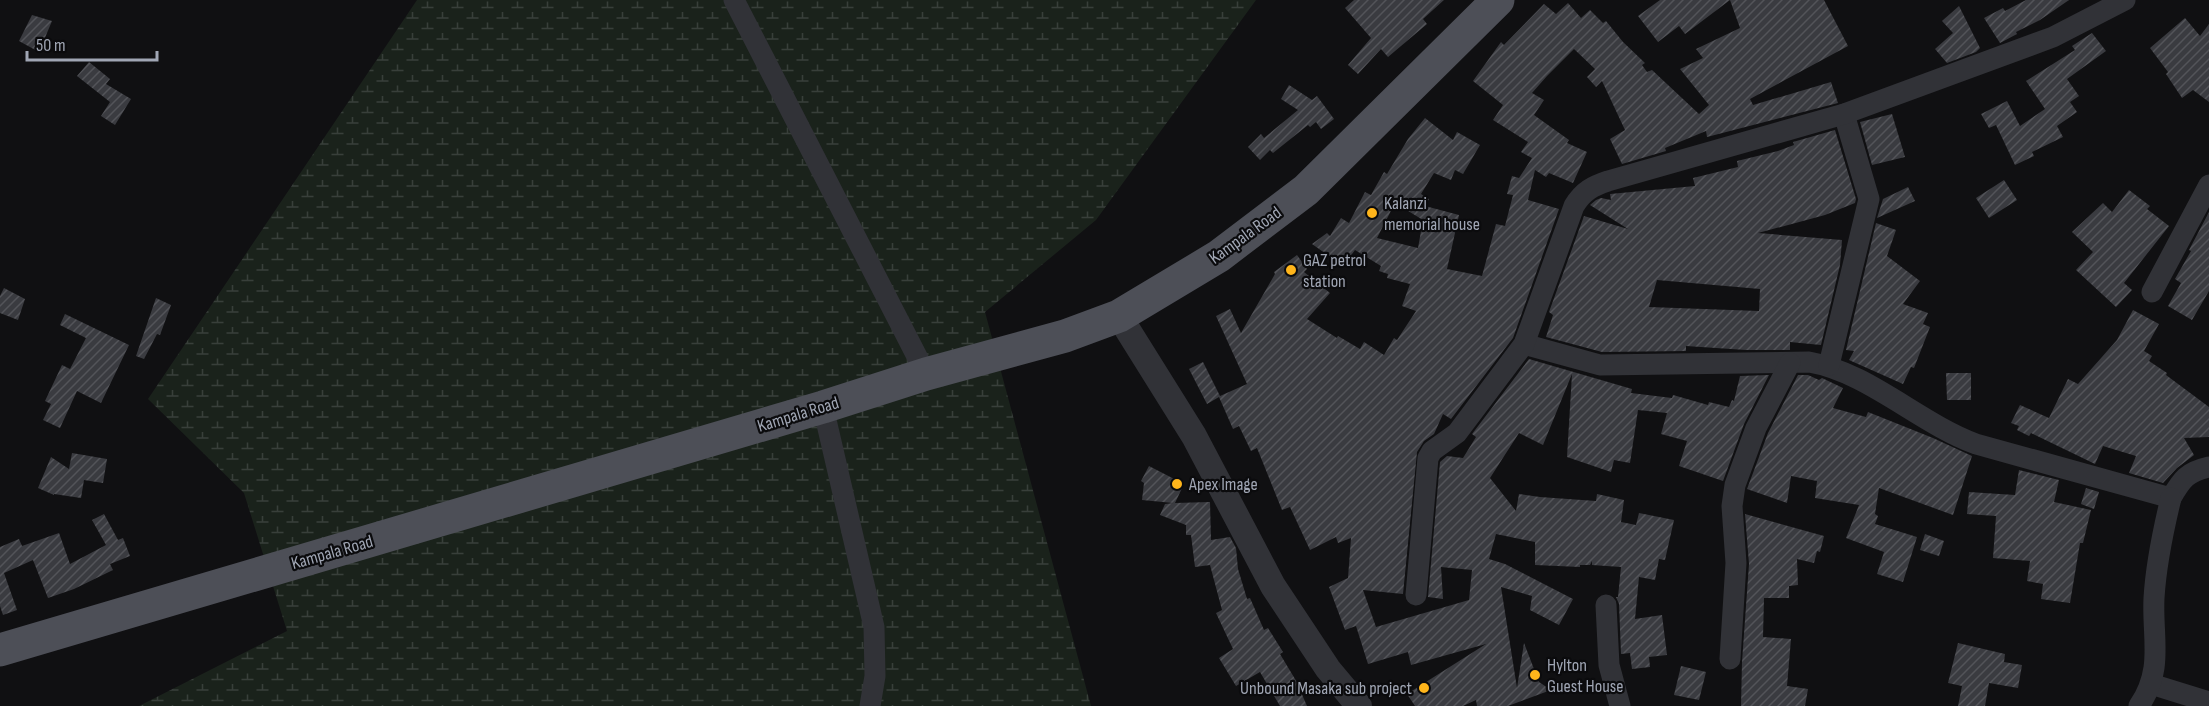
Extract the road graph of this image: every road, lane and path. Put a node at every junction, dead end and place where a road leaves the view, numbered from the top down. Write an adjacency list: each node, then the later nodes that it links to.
1 (734, 0): 11 (street)
2 (1498, 0): 7 (main road, Kampala Road)
3 (2125, 0): 4 (street)
4 (1844, 114): 8 (street); 10 (street)
5 (2209, 184): 6 (street)
6 (2152, 292)
7 (1119, 316): 11 (main road, Kampala Road); 22 (street)
8 (1524, 344): 9 (street); 15 (street)
9 (1790, 363): 10 (street); 18 (street)
10 (1829, 365): 14 (street)
11 (926, 374): 12 (main road, Kampala Road)
12 (823, 407): 17 (main road, Kampala Road); 21 (street)
13 (2209, 466): 14 (street)
14 (2171, 498): 19 (street)
15 (1416, 595)
16 (1606, 605): 23 (street)
17 (0, 650)
18 (1730, 659)
19 (2151, 684): 20 (street); 24 (street)
20 (2209, 702)
21 (870, 706)
22 (1359, 706)
23 (1620, 706)
24 (2139, 706)

